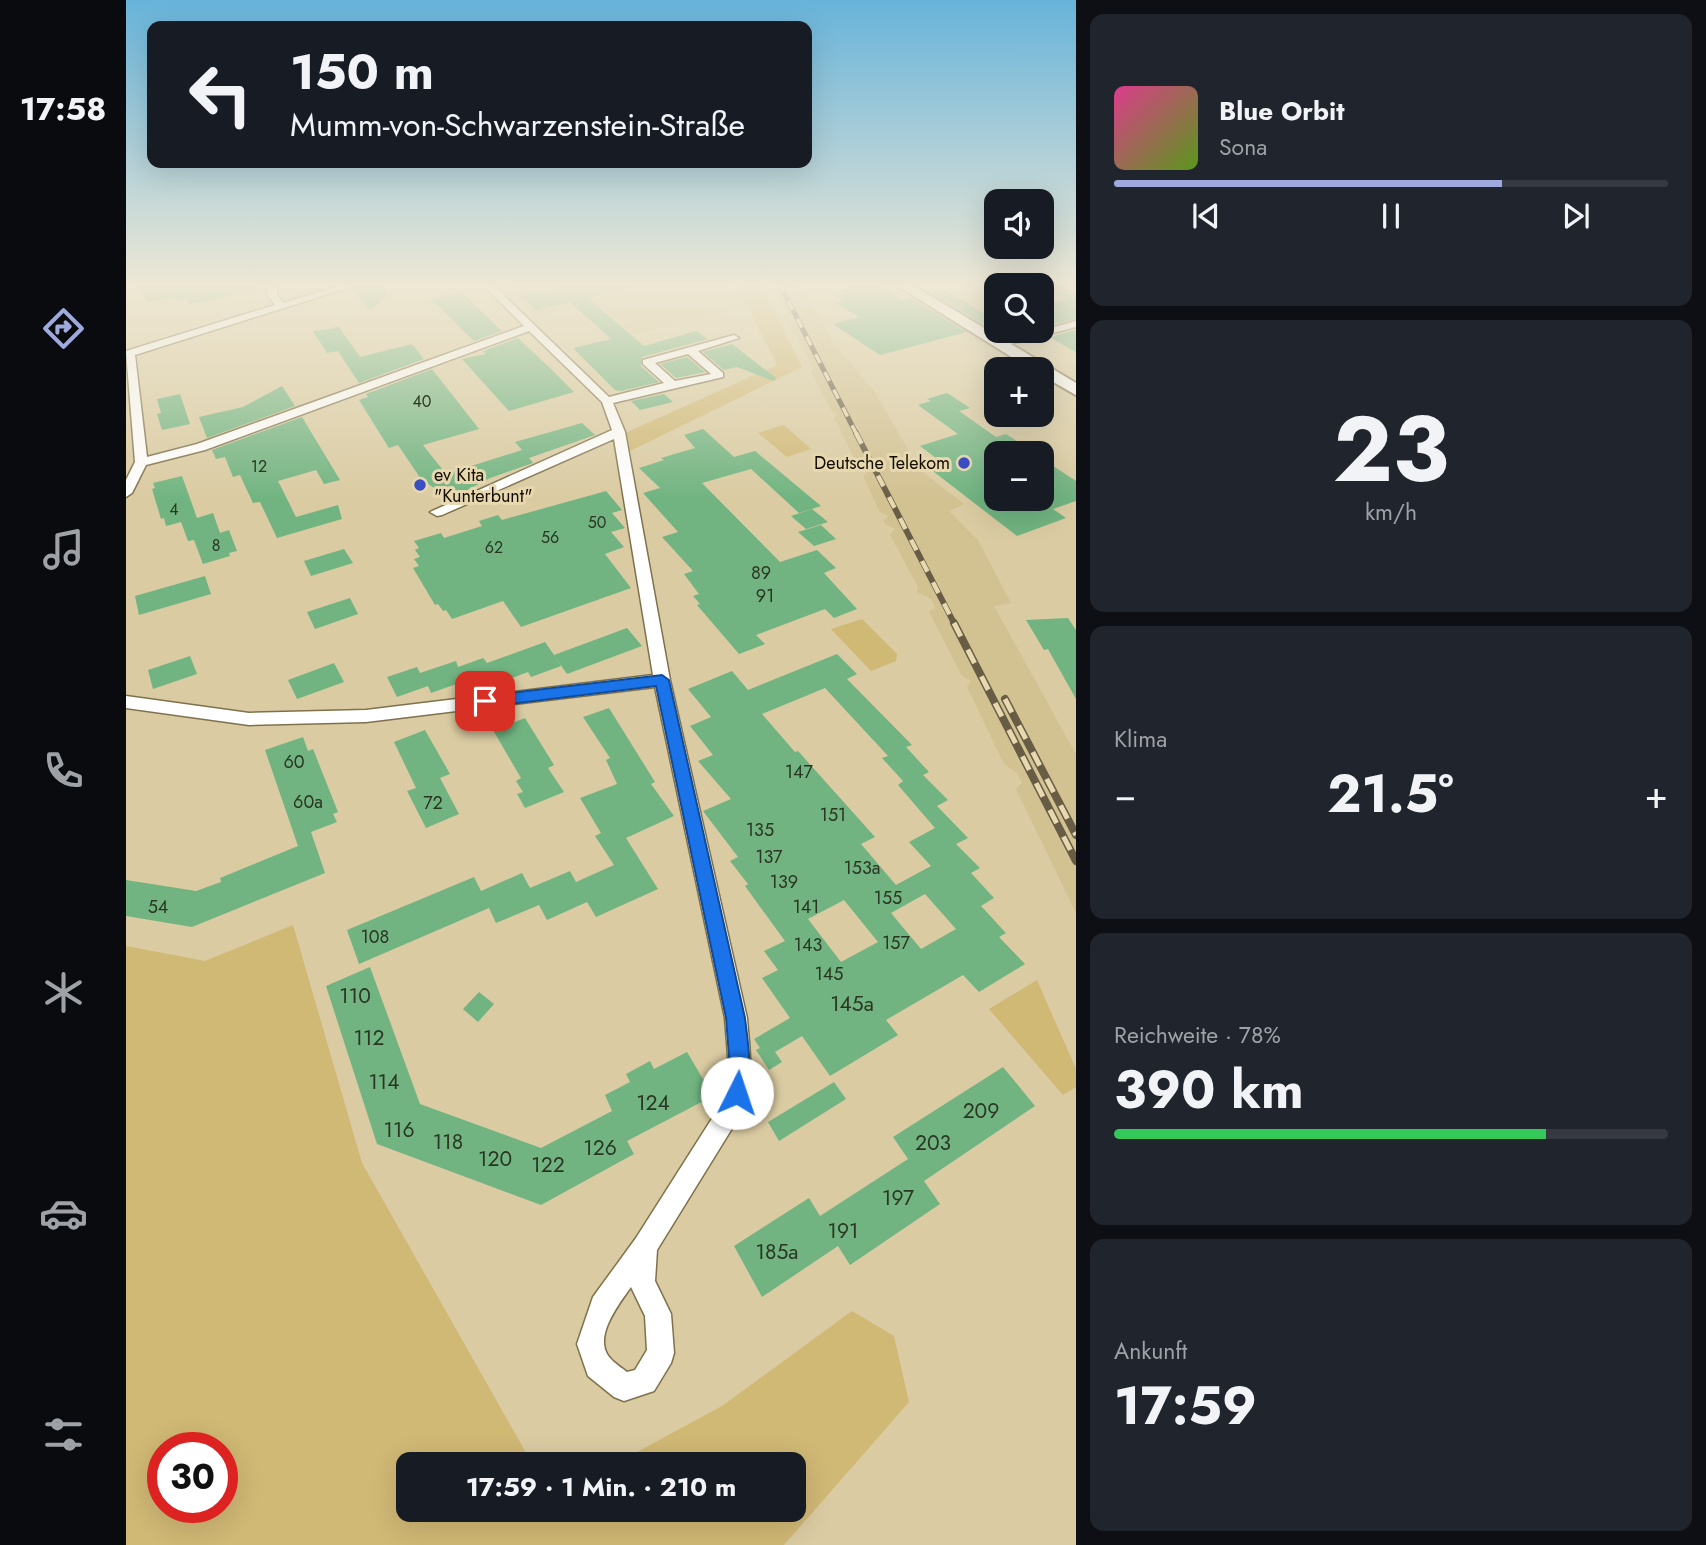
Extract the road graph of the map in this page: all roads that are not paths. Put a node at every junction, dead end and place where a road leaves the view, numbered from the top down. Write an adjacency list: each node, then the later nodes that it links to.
1 (128, 355): 11 (street)
2 (454, 355): 11 (street)
3 (560, 355): 9 (street)
4 (672, 355): 7 (street)
5 (696, 355): 7 (street)
6 (1018, 355): 8 (street)
7 (672, 384): 9 (street)
8 (1076, 390)
9 (607, 401): 10 (street)
10 (619, 432): 13 (street); 14 (street)
11 (141, 462): 12 (street)
12 (126, 494)
13 (437, 512)
14 (662, 680): 15 (street); 16 (street)
15 (126, 702)
16 (646, 1247): 16 (street)

